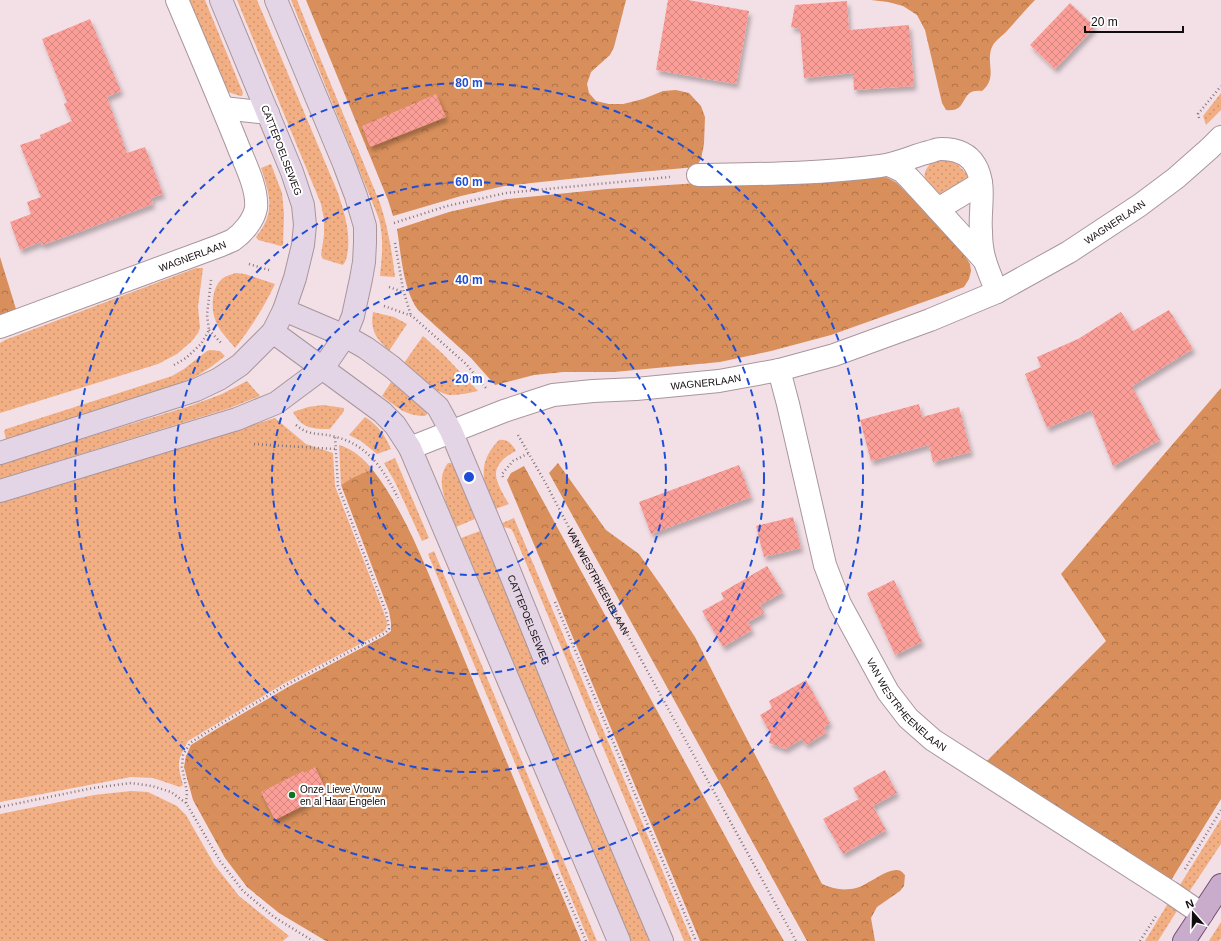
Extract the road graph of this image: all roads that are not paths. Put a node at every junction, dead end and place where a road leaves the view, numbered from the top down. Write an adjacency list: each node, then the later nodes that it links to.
1 (177, 0): 4 (street)
2 (221, 0): 5 (street, CATTEPOELSEWEG)
3 (276, 0): 16 (street)
4 (223, 108): 5 (street); 14 (street, WAGNERLAAN)
5 (268, 113): 13 (street, CATTEPOELSEWEG)
6 (1221, 137): 12 (street, WAGNERLAAN)
7 (889, 165): 8 (street); 9 (street); 10 (street)
8 (698, 175)
9 (981, 183): 10 (street); 11 (street)
10 (938, 209): 11 (street)
11 (985, 261): 12 (street)
12 (997, 292): 18 (street, WAGNERLAAN)
13 (284, 310): 15 (street); 16 (street, CATTEPOELSEWEG)
14 (0, 327)
15 (273, 332): 17 (street); 21 (street)
16 (345, 336): 17 (street); 19 (street, CATTEPOELSEWEG)
17 (323, 368): 20 (street); 22 (street)
18 (779, 370): 19 (street, WAGNERLAAN); 24 (street, VAN WESTRHEENELAAN)
19 (451, 431): 20 (street, WAGNERLAAN); 26 (street, CATTEPOELSEWEG)
20 (410, 448): 25 (street)
21 (0, 453)
22 (0, 491)
23 (1221, 884): 24 (main road)
24 (1202, 914): 27 (main road)
25 (619, 941)
26 (662, 941)
27 (1184, 941)

